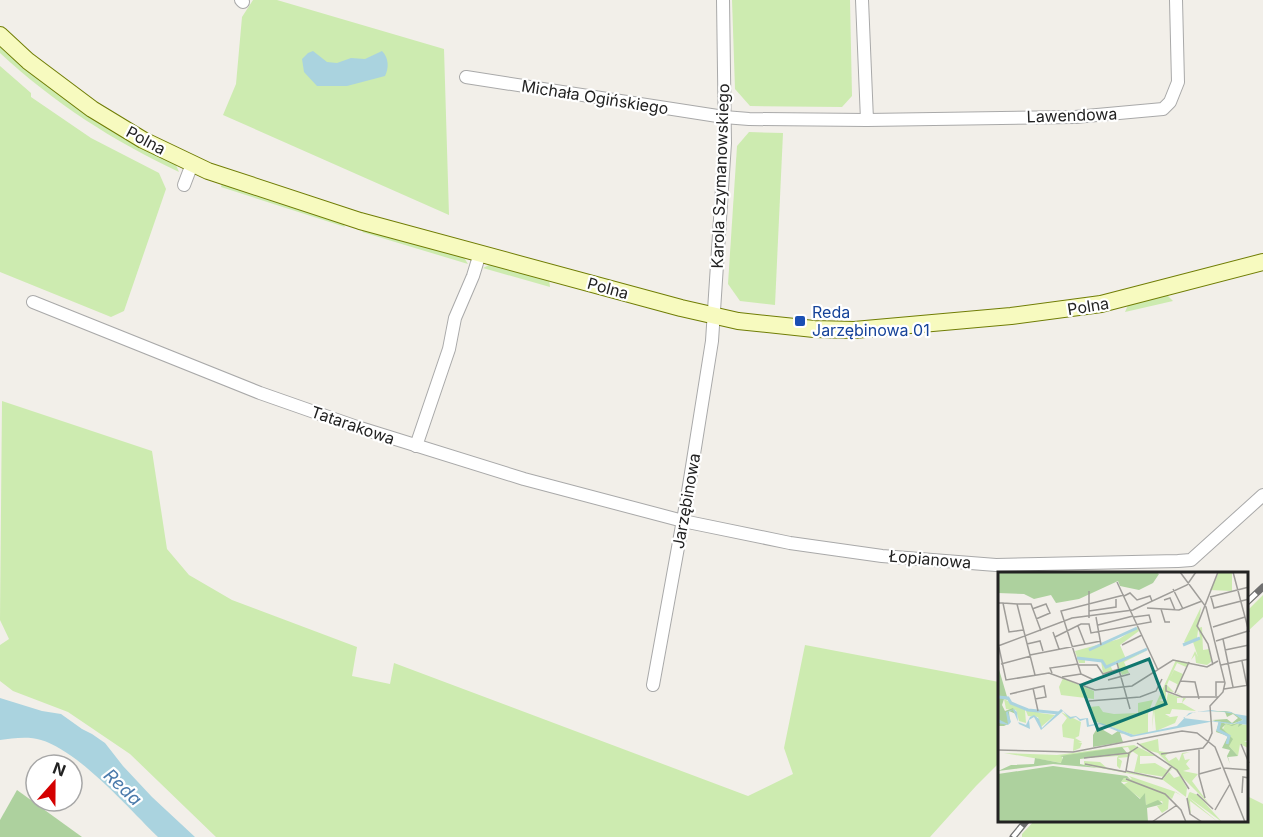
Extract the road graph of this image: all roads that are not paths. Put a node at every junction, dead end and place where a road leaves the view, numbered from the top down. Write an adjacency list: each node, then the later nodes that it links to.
1 (723, 0): 6 (street, Karola Szymanowskiego)
2 (862, 0): 7 (street)
3 (1176, 0): 7 (street, Lawendowa)
4 (0, 35): 8 (street, Polna)
5 (466, 76): 6 (street, Michała Ogińskiego)
6 (724, 117): 7 (street, Lawendowa); 13 (street, Karola Szymanowskiego)
7 (867, 120)
8 (192, 164): 9 (street); 10 (street, Polna)
9 (184, 185)
10 (480, 253): 13 (street, Polna); 14 (street)
11 (1263, 262): 13 (street, Polna)
12 (33, 302): 14 (street, Tatarakowa)
13 (714, 316): 16 (street, Jarzębinowa)
14 (416, 446): 16 (street, Tatarakowa)
15 (1263, 495): 16 (street, Łopianowa)
16 (683, 521): 17 (street, Jarzębinowa)
17 (653, 686)

